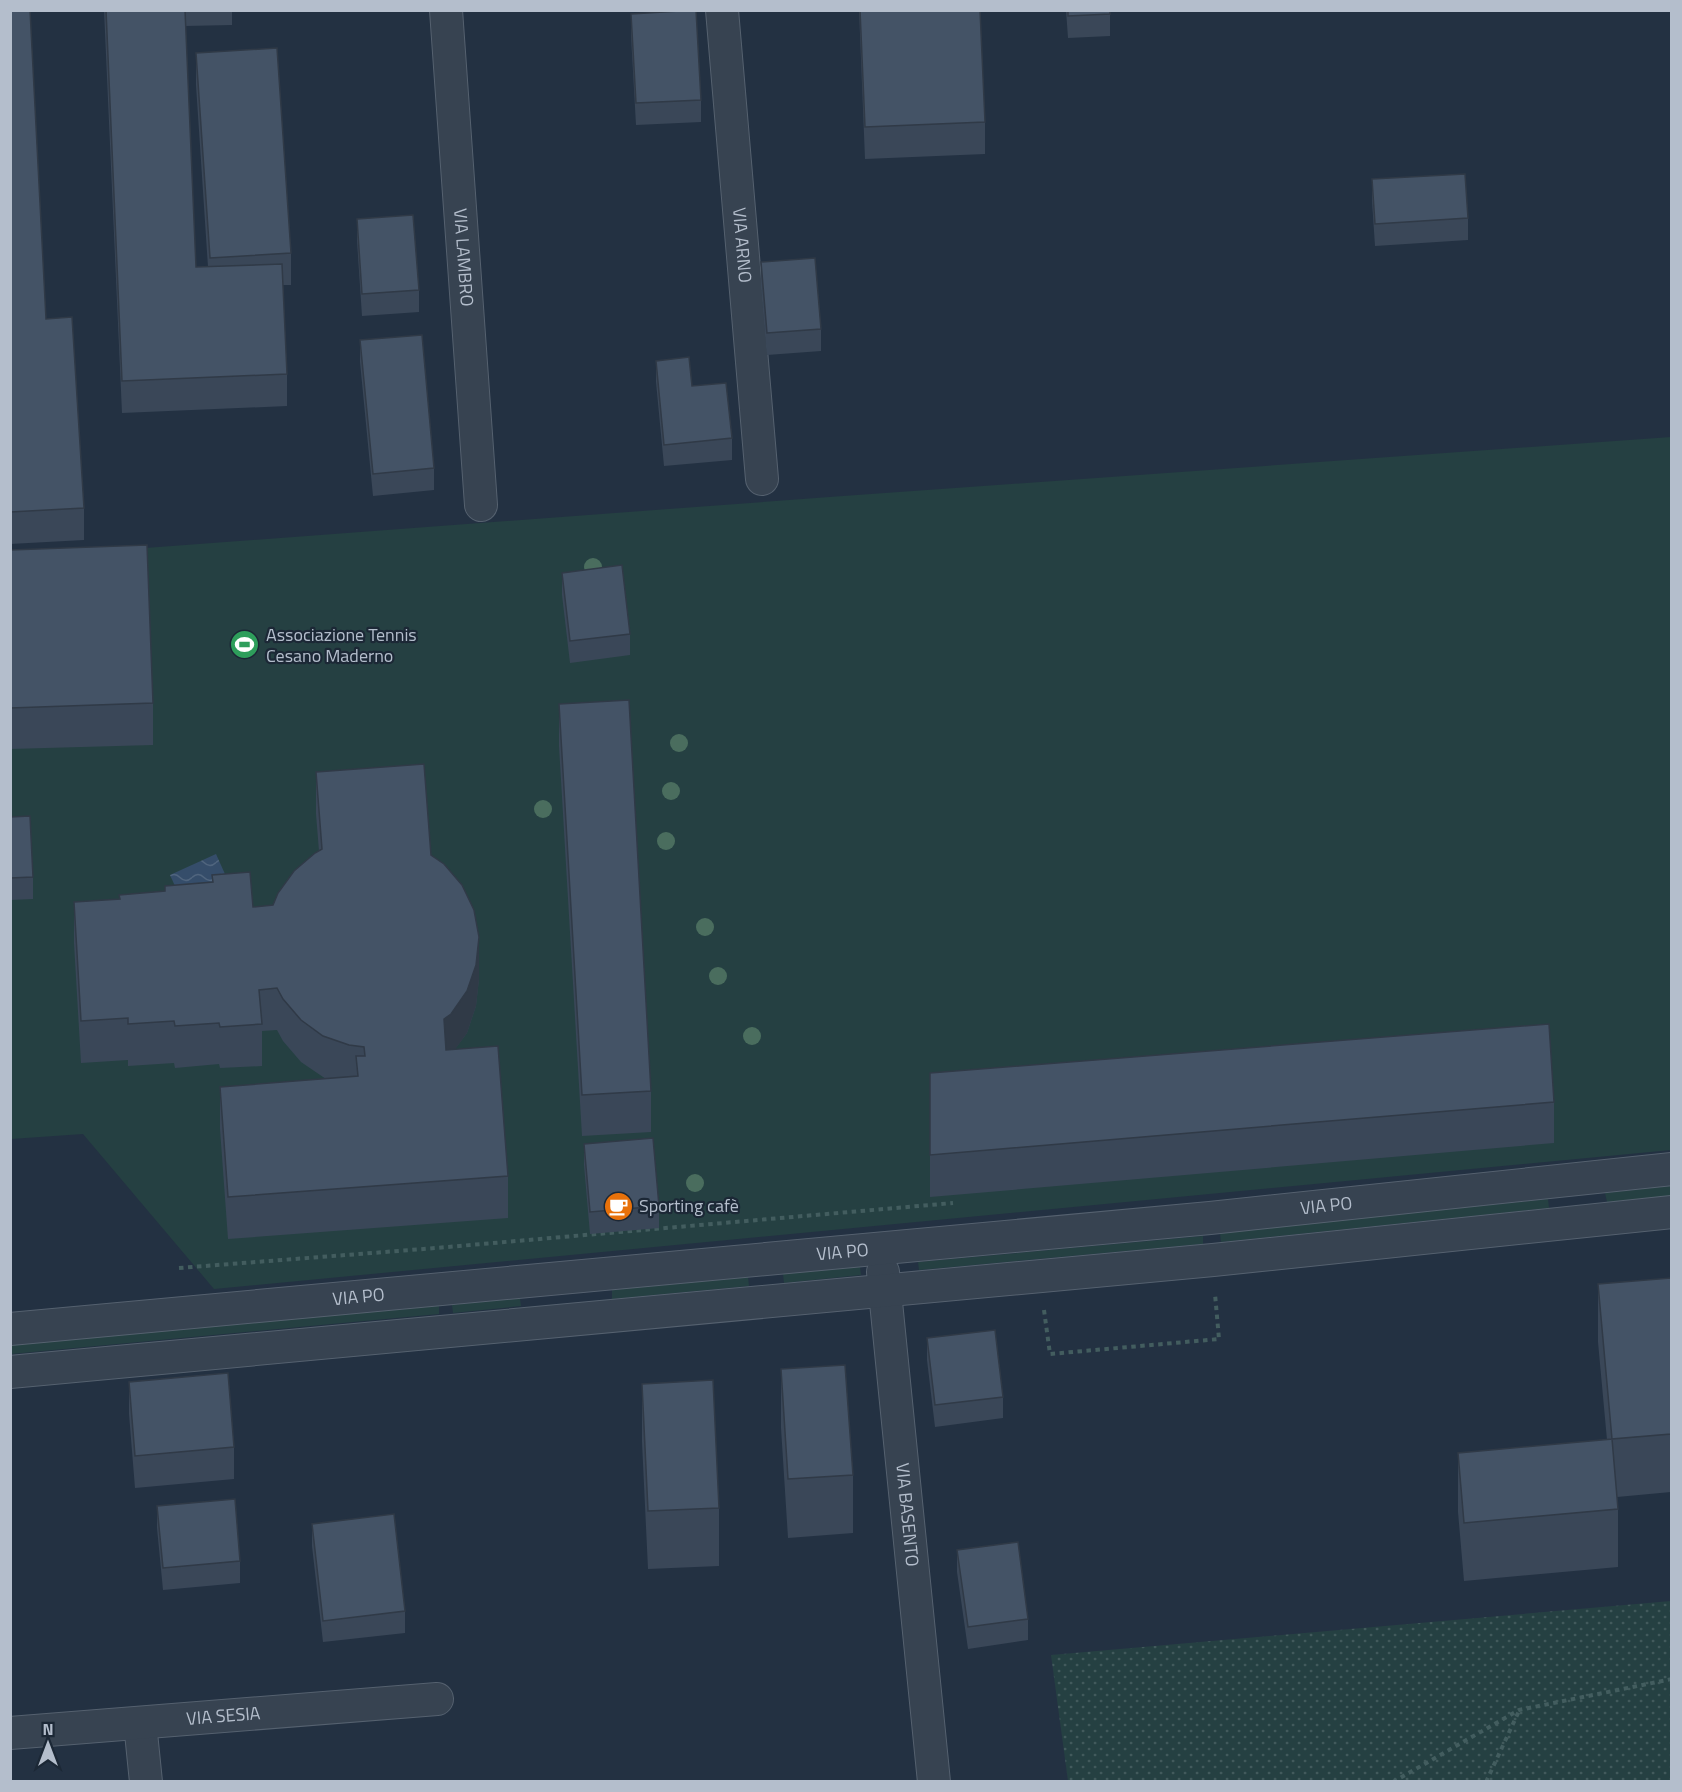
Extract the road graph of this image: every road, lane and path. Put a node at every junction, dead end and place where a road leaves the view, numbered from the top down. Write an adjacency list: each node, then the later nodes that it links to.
1 (446, 10): 4 (street, VIA LAMBRO)
2 (722, 10): 3 (street, VIA ARNO)
3 (762, 479)
4 (481, 505)
5 (1671, 1169): 7 (street, VIA PO)
6 (1671, 1212): 8 (street)
7 (881, 1248): 8 (street, VIA BASENTO); 9 (street, VIA PO)
8 (885, 1291): 10 (street); 17 (street, VIA BASENTO)
9 (10, 1329)
10 (10, 1372)
11 (1671, 1679): 13 (path)
12 (437, 1699): 14 (street, VIA SESIA)
13 (1520, 1710): 18 (path); 19 (path)
14 (140, 1723): 15 (street, VIA SESIA); 16 (street)
15 (10, 1733)
16 (146, 1782)
17 (934, 1782)
18 (1393, 1782)
19 (1486, 1782)

